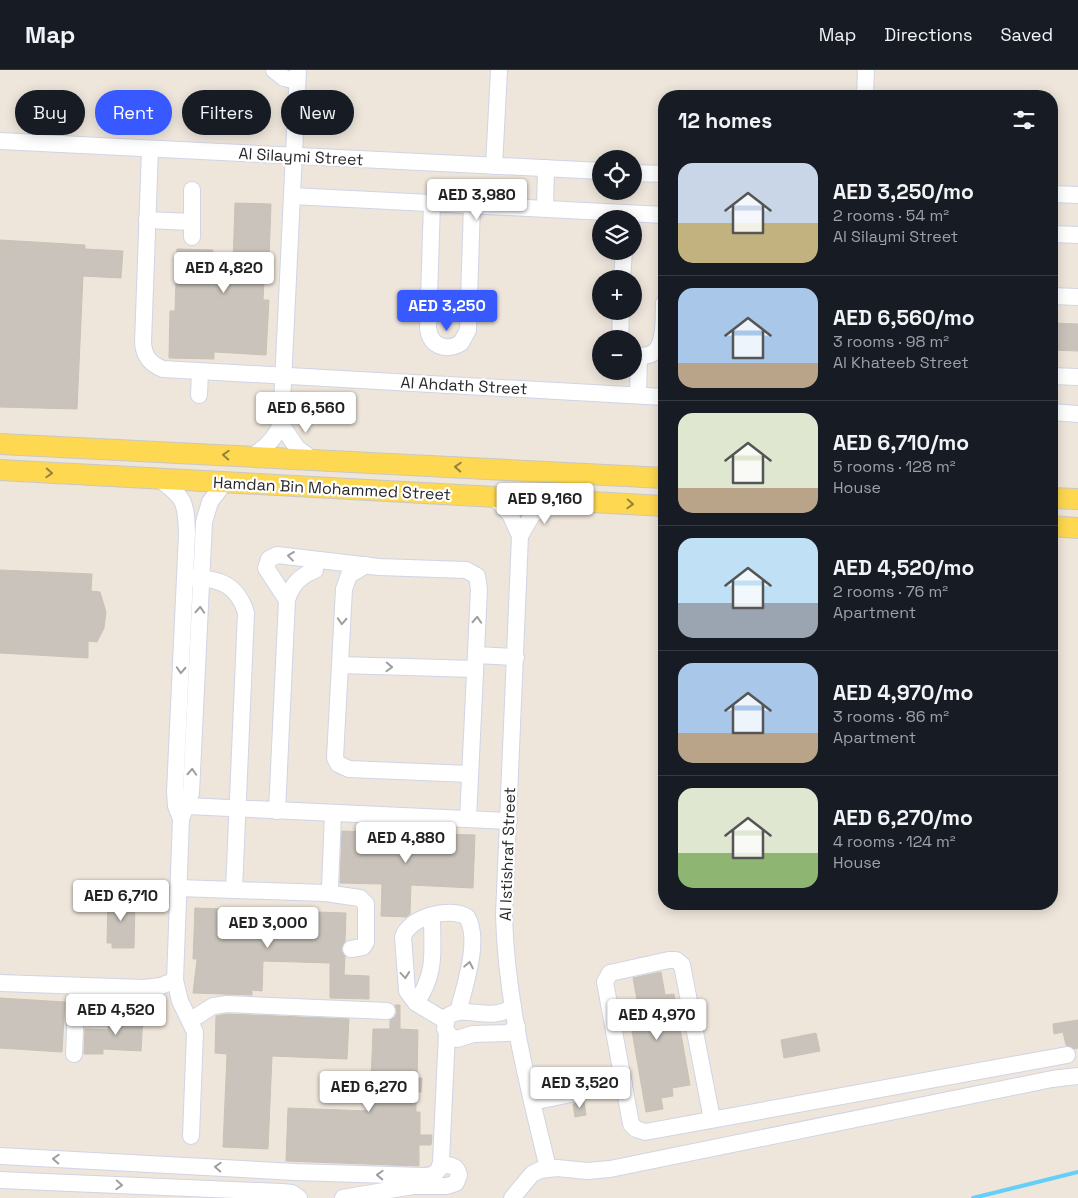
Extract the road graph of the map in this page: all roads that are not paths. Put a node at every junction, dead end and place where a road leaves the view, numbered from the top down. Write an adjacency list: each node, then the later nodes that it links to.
1 (274, 70): 4 (street)
2 (499, 70): 9 (street)
3 (866, 70): 5 (street)
4 (298, 76): 8 (street)
5 (865, 90)
6 (0, 141): 7 (street, Al Silaymi Street)
7 (150, 149): 8 (street, Al Silaymi Street); 24 (street, Al Ahdath Street)
8 (293, 156): 9 (street, Al Silaymi Street); 17 (street)
9 (494, 166): 10 (street, Al Silaymi Street)
10 (546, 168): 11 (street, Al Silaymi Street); 20 (street)
11 (592, 171)
12 (642, 173): 13 (street)
13 (658, 174)
14 (192, 190): 24 (street)
15 (1058, 194): 16 (street)
16 (1078, 195)
17 (292, 196): 18 (street); 32 (street)
18 (432, 203): 19 (street); 19 (street)
19 (472, 205): 20 (street)
20 (545, 208): 21 (street)
21 (592, 213)
22 (658, 215): 23 (street)
23 (642, 216)
24 (147, 220): 31 (street, Al Ahdath Street)
25 (1058, 234): 26 (street)
26 (1078, 235)
27 (1058, 296): 28 (street)
28 (1078, 297)
29 (658, 346): 30 (street)
30 (642, 355)
31 (200, 371): 32 (street, Al Ahdath Street); 36 (street)
32 (284, 375): 37 (street, Al Ahdath Street); 41 (street)
33 (1058, 376): 34 (street)
34 (1078, 377)
35 (638, 380): 37 (street)
36 (199, 395)
37 (638, 395): 38 (street, Al Ahdath Street)
38 (658, 397)
39 (1058, 413): 40 (street)
40 (1078, 414)
41 (282, 424): 43 (street); 44 (street)
42 (0, 444): 43 (main road, Hamdan Bin Mohammed Street, one-way to 42)
43 (250, 456): 44 (main road, Hamdan Bin Mohammed Street)
44 (312, 460): 47 (main road, Hamdan Bin Mohammed Street, one-way to 44)
45 (0, 470): 46 (main road, Hamdan Bin Mohammed Street, one-way to 46)
46 (158, 478): 48 (main road, Hamdan Bin Mohammed Street); 54 (street)
47 (658, 478)
48 (225, 482): 49 (main road, Hamdan Bin Mohammed Street); 55 (street)
49 (496, 498): 52 (main road, Hamdan Bin Mohammed Street); 58 (street, Al Istishraf Street)
50 (1058, 498): 51 (main road)
51 (1078, 499)
52 (553, 500): 53 (main road, Hamdan Bin Mohammed Street, one-way to 53); 58 (street, Al Istishraf Street)
53 (658, 506)
54 (186, 515): 55 (street); 61 (street)
55 (205, 516): 61 (street)
56 (1058, 527): 57 (main road)
57 (1078, 528)
58 (520, 536): 65 (street, Al Istishraf Street)
59 (366, 565): 62 (street, one-way to 62); 63 (street); 66 (street, one-way to 59)
60 (315, 570): 62 (street); 63 (street); 64 (street)
61 (193, 578): 69 (street); 71 (street)
62 (271, 578): 64 (street)
63 (344, 589): 67 (street, one-way to 67)
64 (287, 600): 70 (street)
65 (515, 662): 66 (street); 74 (street, Al Istishraf Street)
66 (475, 663): 67 (street, one-way to 66); 68 (street)
67 (340, 665): 68 (street)
68 (470, 774): 73 (street)
69 (237, 809): 70 (street); 71 (street); 76 (street)
70 (277, 810): 72 (street)
71 (184, 813): 75 (street)
72 (333, 813): 73 (street); 77 (street)
73 (468, 819): 74 (street)
74 (509, 821): 84 (street, Al Istishraf Street)
75 (179, 888): 76 (street); 80 (street)
76 (234, 890): 77 (street)
77 (325, 893): 79 (street)
78 (432, 916): 83 (street); 83 (street, one-way to 83); 88 (street, one-way to 78)
79 (351, 949)
80 (175, 980): 82 (street); 87 (street)
81 (0, 983): 82 (street)
82 (77, 986): 91 (street)
83 (416, 1003): 88 (street)
84 (513, 1006): 86 (street); 89 (street, Al Istishraf Street)
85 (386, 1011): 87 (street)
86 (486, 1015): 88 (street); 90 (street)
87 (191, 1020): 97 (street)
88 (453, 1026): 90 (street); 101 (street)
89 (517, 1027): 90 (street); 95 (street, Al Istishraf Street)
90 (486, 1033)
91 (74, 1054)
92 (1067, 1055): 96 (street)
93 (1078, 1076): 100 (street)
94 (624, 1084): 95 (street); 96 (street); 96 (street)
95 (532, 1102): 100 (street, Al Istishraf Street)
96 (712, 1119)
97 (191, 1136)
98 (0, 1156): 99 (street, one-way to 98)
99 (176, 1165): 101 (street, one-way to 99); 103 (street)
100 (548, 1168): 106 (street)
101 (438, 1173): 105 (street)
102 (0, 1180): 103 (street, one-way to 103)
103 (176, 1188): 104 (street)
104 (299, 1198)
105 (343, 1198)
106 (512, 1198)

